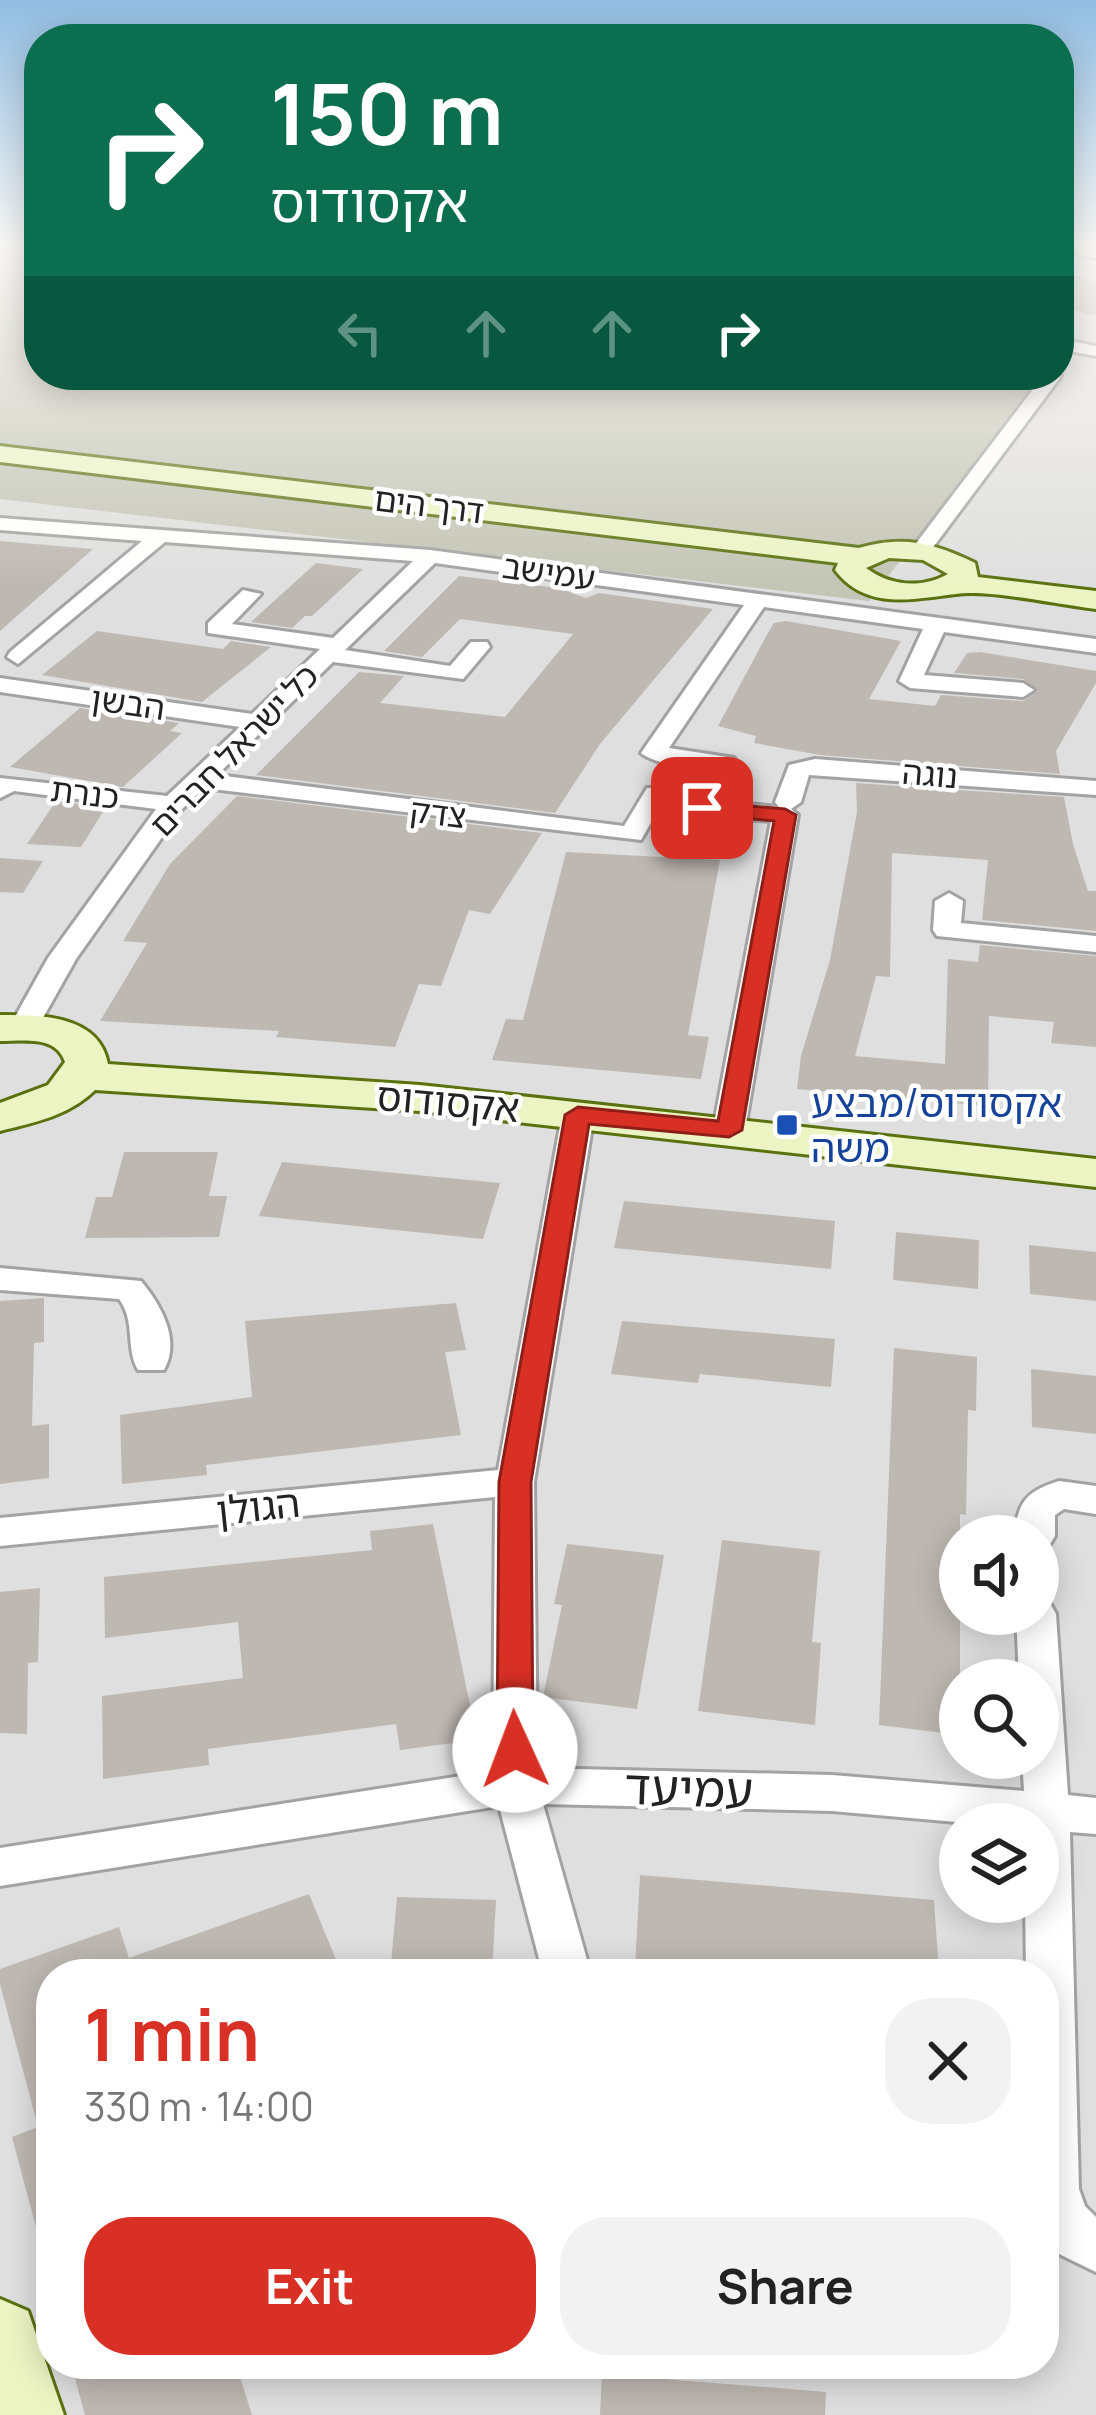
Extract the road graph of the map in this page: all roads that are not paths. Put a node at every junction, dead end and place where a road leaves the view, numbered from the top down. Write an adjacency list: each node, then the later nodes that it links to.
1 (1042, 390): 6 (street)
2 (0, 454): 8 (street, דרך הים)
3 (0, 466): 8 (street, דרך הים)
4 (0, 524): 5 (street, עמישב)
5 (161, 536): 7 (street, עמישב); 18 (street)
6 (921, 550): 8 (street); 9 (street)
7 (430, 556): 12 (street, עמישב); 17 (street, כל ישראל חברים)
8 (855, 564): 9 (street)
9 (959, 577): 10 (street); 13 (street)
10 (1096, 584)
11 (250, 594): 17 (street)
12 (760, 599): 14 (street, עמישב); 22 (street)
13 (1096, 600)
14 (938, 623): 15 (street, עמישב); 20 (street)
15 (1096, 646)
16 (479, 647): 17 (street)
17 (332, 649): 21 (street, כל ישראל חברים)
18 (18, 657)
19 (0, 685): 21 (street, הבשן)
20 (1023, 690)
21 (256, 722): 23 (street, כל ישראל חברים)
22 (725, 763)
23 (197, 780): 26 (street, צדק); 28 (street, כל ישראל חברים)
24 (1096, 788): 27 (street, נוגה)
25 (0, 791): 28 (street, כנרת)
26 (656, 793)
27 (788, 802)
28 (173, 804): 32 (street, כל ישראל חברים)
29 (694, 831): 36 (street)
30 (950, 901): 31 (street)
31 (1096, 944)
32 (12, 1027): 33 (street)
33 (86, 1076): 34 (street, אקסודוס); 35 (street)
34 (578, 1115): 36 (street, אקסודוס); 40 (street)
35 (0, 1117)
36 (729, 1130): 37 (street, אקסודוס)
37 (1096, 1173)
38 (0, 1279): 39 (street)
39 (152, 1362)
40 (515, 1482): 43 (street, הגולן); 45 (street)
41 (1096, 1500): 42 (street)
42 (1036, 1515)
43 (0, 1532)
44 (1037, 1635): 47 (street)
45 (516, 1785): 46 (street, עמיעד); 50 (street, עמיעד); 52 (street)
46 (966, 1803)
47 (1046, 1803)
48 (1059, 1811): 49 (street, עמיעד)
49 (1096, 1816)
50 (0, 1867)
51 (1048, 1923): 53 (street)
52 (563, 1959)
53 (1049, 1959)
54 (1059, 2216): 55 (street)
55 (1096, 2246)
56 (0, 2339): 57 (street)
57 (23, 2415)

